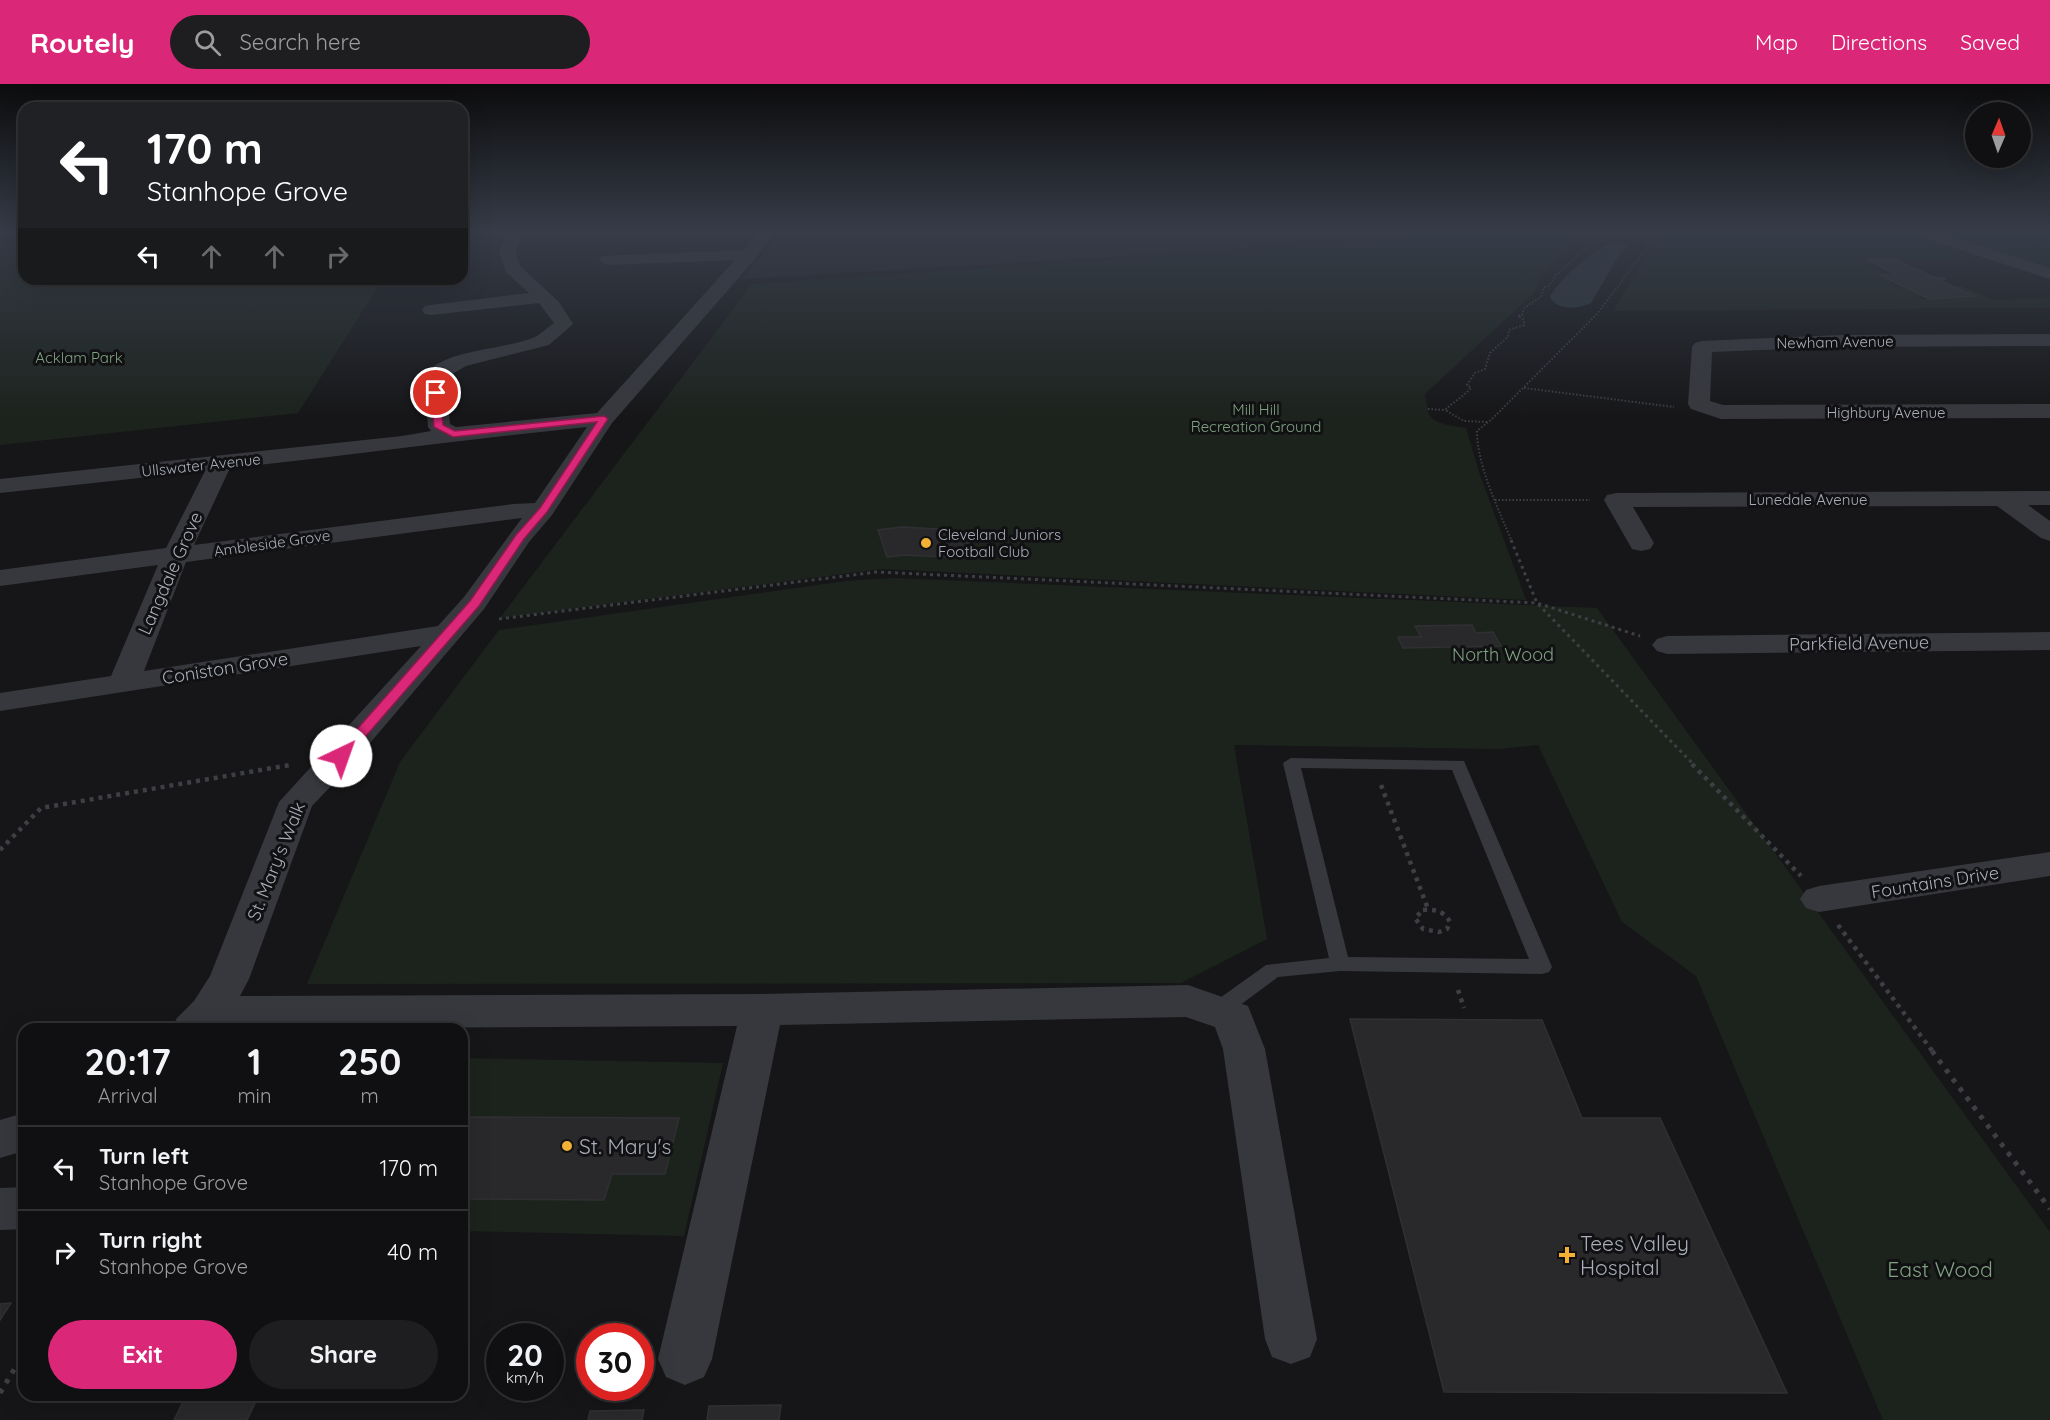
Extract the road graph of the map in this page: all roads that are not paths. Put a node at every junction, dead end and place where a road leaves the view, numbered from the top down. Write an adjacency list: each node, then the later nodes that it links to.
1 (541, 294): 3 (street)
2 (712, 294): 8 (street, St. Mary's Walk)
3 (544, 297): 4 (street); 9 (street)
4 (431, 310)
5 (2050, 340): 7 (street, Newham Avenue)
6 (2050, 411): 7 (street, Highbury Avenue)
7 (1721, 412)
8 (604, 419): 9 (street, Ullswater Avenue); 14 (street, St. Mary's Walk)
9 (453, 434): 10 (street, Ullswater Avenue)
10 (221, 463): 11 (street, Ullswater Avenue); 17 (street, Langdale Grove)
11 (0, 486)
12 (2002, 498): 13 (street, Lunedale Avenue); 15 (street); 16 (street, Lunedale Avenue)
13 (2050, 498)
14 (543, 510): 17 (street, Ambleside Grove); 19 (street, St. Mary's Walk)
15 (2050, 533)
16 (1641, 543)
17 (175, 556): 18 (street, Ambleside Grove); 22 (street, Langdale Grove)
18 (0, 578)
19 (449, 633): 22 (street, Coniston Grove); 29 (street, St. Mary's Walk)
20 (2050, 641): 21 (street, Parkfield Avenue)
21 (1668, 645)
22 (123, 684): 23 (street, Coniston Grove)
23 (0, 702)
24 (2050, 864): 25 (street, Fountains Drive)
25 (1819, 899)
26 (1340, 964): 26 (lane); 28 (lane)
27 (762, 1010): 28 (street); 29 (street); 35 (street)
28 (1218, 1011): 34 (street)
29 (200, 1020)
30 (18, 1134): 31 (street)
31 (0, 1139)
32 (18, 1208): 33 (street)
33 (0, 1209)
34 (1291, 1338)
35 (685, 1359)

